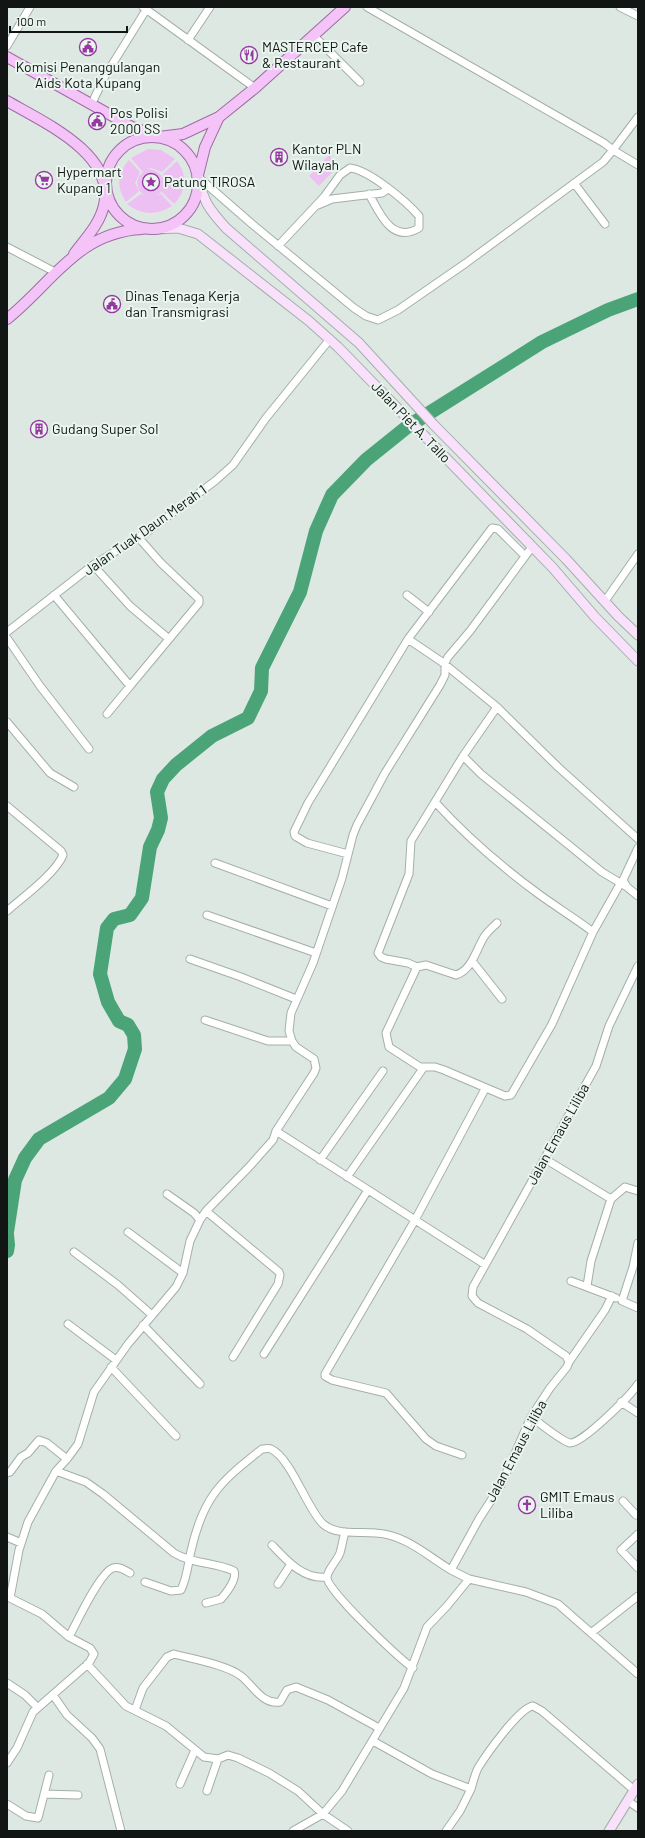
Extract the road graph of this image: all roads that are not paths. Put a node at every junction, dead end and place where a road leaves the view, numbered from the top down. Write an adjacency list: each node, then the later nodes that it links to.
1 (30, 7): 10 (street)
2 (210, 7): 9 (street)
3 (367, 7): 19 (street)
4 (620, 7): 7 (street)
5 (144, 8): 9 (street); 15 (street)
6 (340, 8): 8 (main road)
7 (638, 16)
8 (313, 35): 12 (street); 13 (main road)
9 (188, 40): 13 (street)
10 (7, 46)
11 (7, 57): 15 (main road)
12 (360, 82)
13 (255, 88): 16 (main road)
14 (7, 101): 23 (main road)
15 (91, 105): 18 (main road)
16 (219, 117): 18 (main road); 21 (main road)
17 (638, 117): 19 (street)
18 (159, 137): 21 (main road); 23 (main road)
19 (613, 150): 20 (street); 22 (street)
20 (638, 165)
21 (198, 176): 28 (main road); 29 (street); 42 (main road, Jalan Piet A. Tallo)
22 (574, 183): 27 (street); 29 (street)
23 (106, 189): 28 (main road); 31 (main road)
24 (388, 189): 25 (street); 25 (street); 26 (street)
25 (369, 194): 26 (street)
26 (316, 206): 29 (street)
27 (605, 224)
28 (154, 228): 31 (main road); 34 (main road, Jalan Piet A. Tallo)
29 (278, 246)
30 (7, 247): 32 (street)
31 (74, 254): 32 (main road)
32 (55, 272): 33 (main road)
33 (7, 319)
34 (330, 339): 35 (street, Jalan Tuak Daun Merah 1); 36 (main road, Jalan Piet A. Tallo)
35 (138, 536): 39 (street, Jalan Tuak Daun Merah 1); 47 (street)
36 (532, 546): 38 (street); 49 (main road, Jalan Piet A. Tallo)
37 (638, 554): 42 (street)
38 (525, 556): 43 (street); 50 (street)
39 (94, 565): 41 (street, Jalan Tuak Daun Merah 1); 47 (street)
40 (408, 594): 43 (street)
41 (54, 595): 44 (street, Jalan Tuak Daun Merah 1); 51 (street)
42 (605, 601): 45 (main road, Jalan Piet A. Tallo)
43 (429, 612): 48 (street)
44 (7, 632)
45 (638, 635)
46 (7, 638): 55 (street)
47 (169, 639): 51 (street)
48 (408, 640): 50 (street); 62 (street)
49 (638, 662)
50 (445, 666): 52 (street); 62 (street)
51 (130, 686): 53 (street)
52 (497, 706): 56 (street); 60 (street)
53 (107, 714)
54 (7, 722): 57 (street)
55 (89, 749)
56 (463, 756): 58 (street); 64 (street)
57 (74, 787)
58 (435, 802): 71 (street); 76 (street)
59 (7, 806): 68 (street)
60 (638, 839)
61 (638, 848): 65 (street)
62 (348, 854): 67 (street)
63 (215, 863): 67 (street)
64 (620, 884): 65 (street); 71 (street)
65 (627, 887): 66 (street)
66 (638, 896)
67 (332, 906): 72 (street)
68 (7, 911)
69 (207, 915): 72 (street)
70 (497, 923): 74 (street)
71 (593, 932): 83 (street)
72 (316, 953): 77 (street)
73 (190, 959): 77 (street)
74 (472, 961): 76 (street); 78 (street)
75 (638, 966): 86 (street, Jalan Emaus Liliba)
76 (417, 967): 81 (street)
77 (296, 999): 80 (street)
78 (502, 999)
79 (205, 1020): 80 (street)
80 (292, 1041): 84 (street)
81 (424, 1067): 83 (street); 87 (street)
82 (384, 1071): 85 (street)
83 (485, 1089): 94 (street)
84 (276, 1131): 85 (street); 92 (street)
85 (320, 1160): 87 (street)
86 (545, 1160): 91 (street); 98 (street, Jalan Emaus Liliba)
87 (347, 1176): 88 (street)
88 (368, 1190): 94 (street); 108 (street)
89 (638, 1191): 91 (street)
90 (167, 1194): 93 (street)
91 (610, 1199): 101 (street)
92 (206, 1211): 93 (street); 109 (street)
93 (200, 1220): 99 (street)
94 (416, 1220): 98 (street); 119 (street)
95 (128, 1232): 99 (street)
96 (638, 1243): 103 (street)
97 (74, 1252): 105 (street)
98 (484, 1264): 111 (street, Jalan Emaus Liliba)
99 (183, 1273): 105 (street)
100 (571, 1281): 101 (street)
101 (587, 1286): 102 (street)
102 (612, 1296): 103 (street); 111 (street)
103 (622, 1300): 104 (street)
104 (638, 1308)
105 (152, 1315): 107 (street)
106 (68, 1324): 110 (street)
107 (144, 1325): 110 (street); 113 (street)
108 (264, 1354)
109 (233, 1356)
110 (116, 1360): 112 (street)
111 (569, 1362): 117 (street, Jalan Emaus Liliba)
112 (111, 1367): 118 (street); 120 (street)
113 (200, 1384)
114 (638, 1384): 115 (street)
115 (621, 1402): 116 (street); 117 (street)
116 (638, 1413)
117 (531, 1418): 133 (street, Jalan Emaus Liliba)
118 (176, 1436)
119 (462, 1455)
120 (67, 1459): 121 (street); 122 (street)
121 (56, 1471): 128 (street); 130 (street)
122 (7, 1473)
123 (623, 1502): 124 (street)
124 (637, 1515)
125 (345, 1532): 130 (street); 133 (street); 135 (street)
126 (638, 1534): 132 (street)
127 (7, 1537): 128 (street)
128 (21, 1544): 140 (street)
129 (272, 1545): 131 (street)
130 (190, 1560): 137 (street); 141 (street)
131 (291, 1564): 135 (street); 138 (street)
132 (638, 1568)
133 (451, 1570): 136 (street)
134 (130, 1574): 143 (street)
135 (327, 1577): 145 (street)
136 (469, 1579): 142 (street); 145 (street)
137 (145, 1582)
138 (278, 1584)
139 (638, 1596): 142 (street)
140 (8, 1600): 143 (street)
141 (206, 1603)
142 (590, 1633): 146 (street)
143 (69, 1637): 144 (street)
144 (87, 1664): 148 (street); 150 (street)
145 (413, 1668): 151 (street)
146 (638, 1674)
147 (7, 1683): 149 (street)
148 (53, 1695): 149 (street); 167 (street)
149 (37, 1708): 155 (street)
150 (135, 1710): 151 (street); 153 (street)
151 (379, 1728): 152 (street)
152 (373, 1741): 159 (street); 166 (street)
153 (195, 1750): 154 (street); 157 (street)
154 (218, 1759): 160 (street); 166 (street)
155 (7, 1763)
156 (49, 1775): 161 (street)
157 (180, 1784)
158 (636, 1787): 159 (street); 163 (main road)
159 (471, 1789): 170 (street)
160 (207, 1791)
161 (44, 1794): 162 (street); 164 (street)
162 (78, 1795)
163 (628, 1801): 165 (street); 171 (main road)
164 (7, 1804)
165 (638, 1808)
166 (323, 1814): 168 (street); 169 (street)
167 (121, 1831)
168 (293, 1831)
169 (348, 1831)
170 (446, 1831)
171 (609, 1831)

